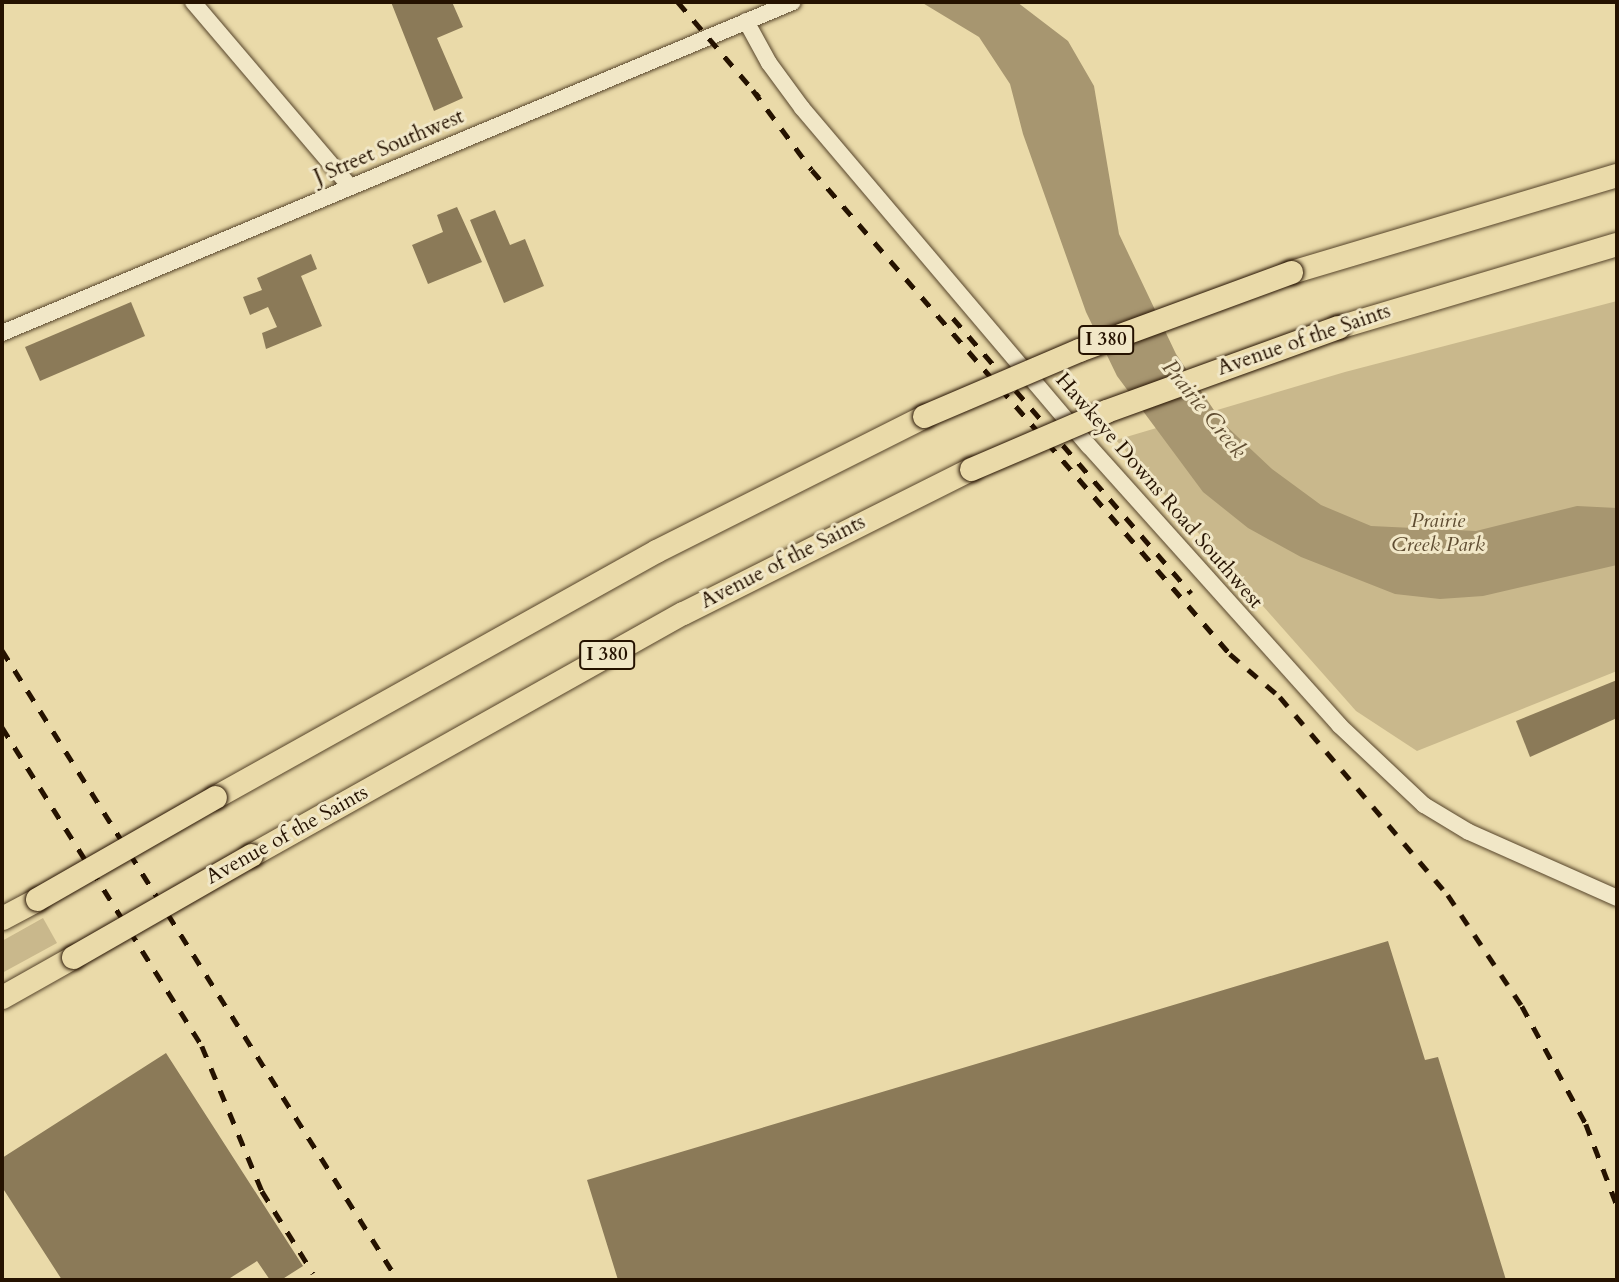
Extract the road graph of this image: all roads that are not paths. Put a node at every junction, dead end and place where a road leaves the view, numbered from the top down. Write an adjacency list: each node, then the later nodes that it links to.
1 (193, 2): 5 (street)
2 (793, 2): 3 (street, J Street Southwest)
3 (746, 21): 5 (street, J Street Southwest); 8 (street, Hawkeye Downs Road Southwest)
4 (1617, 175): 9 (highway, I 380, bridge)
5 (349, 185): 7 (street, J Street Southwest)
6 (1617, 244): 10 (highway, Avenue of the Saints / I 380, bridge)
7 (2, 333)
8 (1617, 898)
9 (5, 916)
10 (2, 997)

